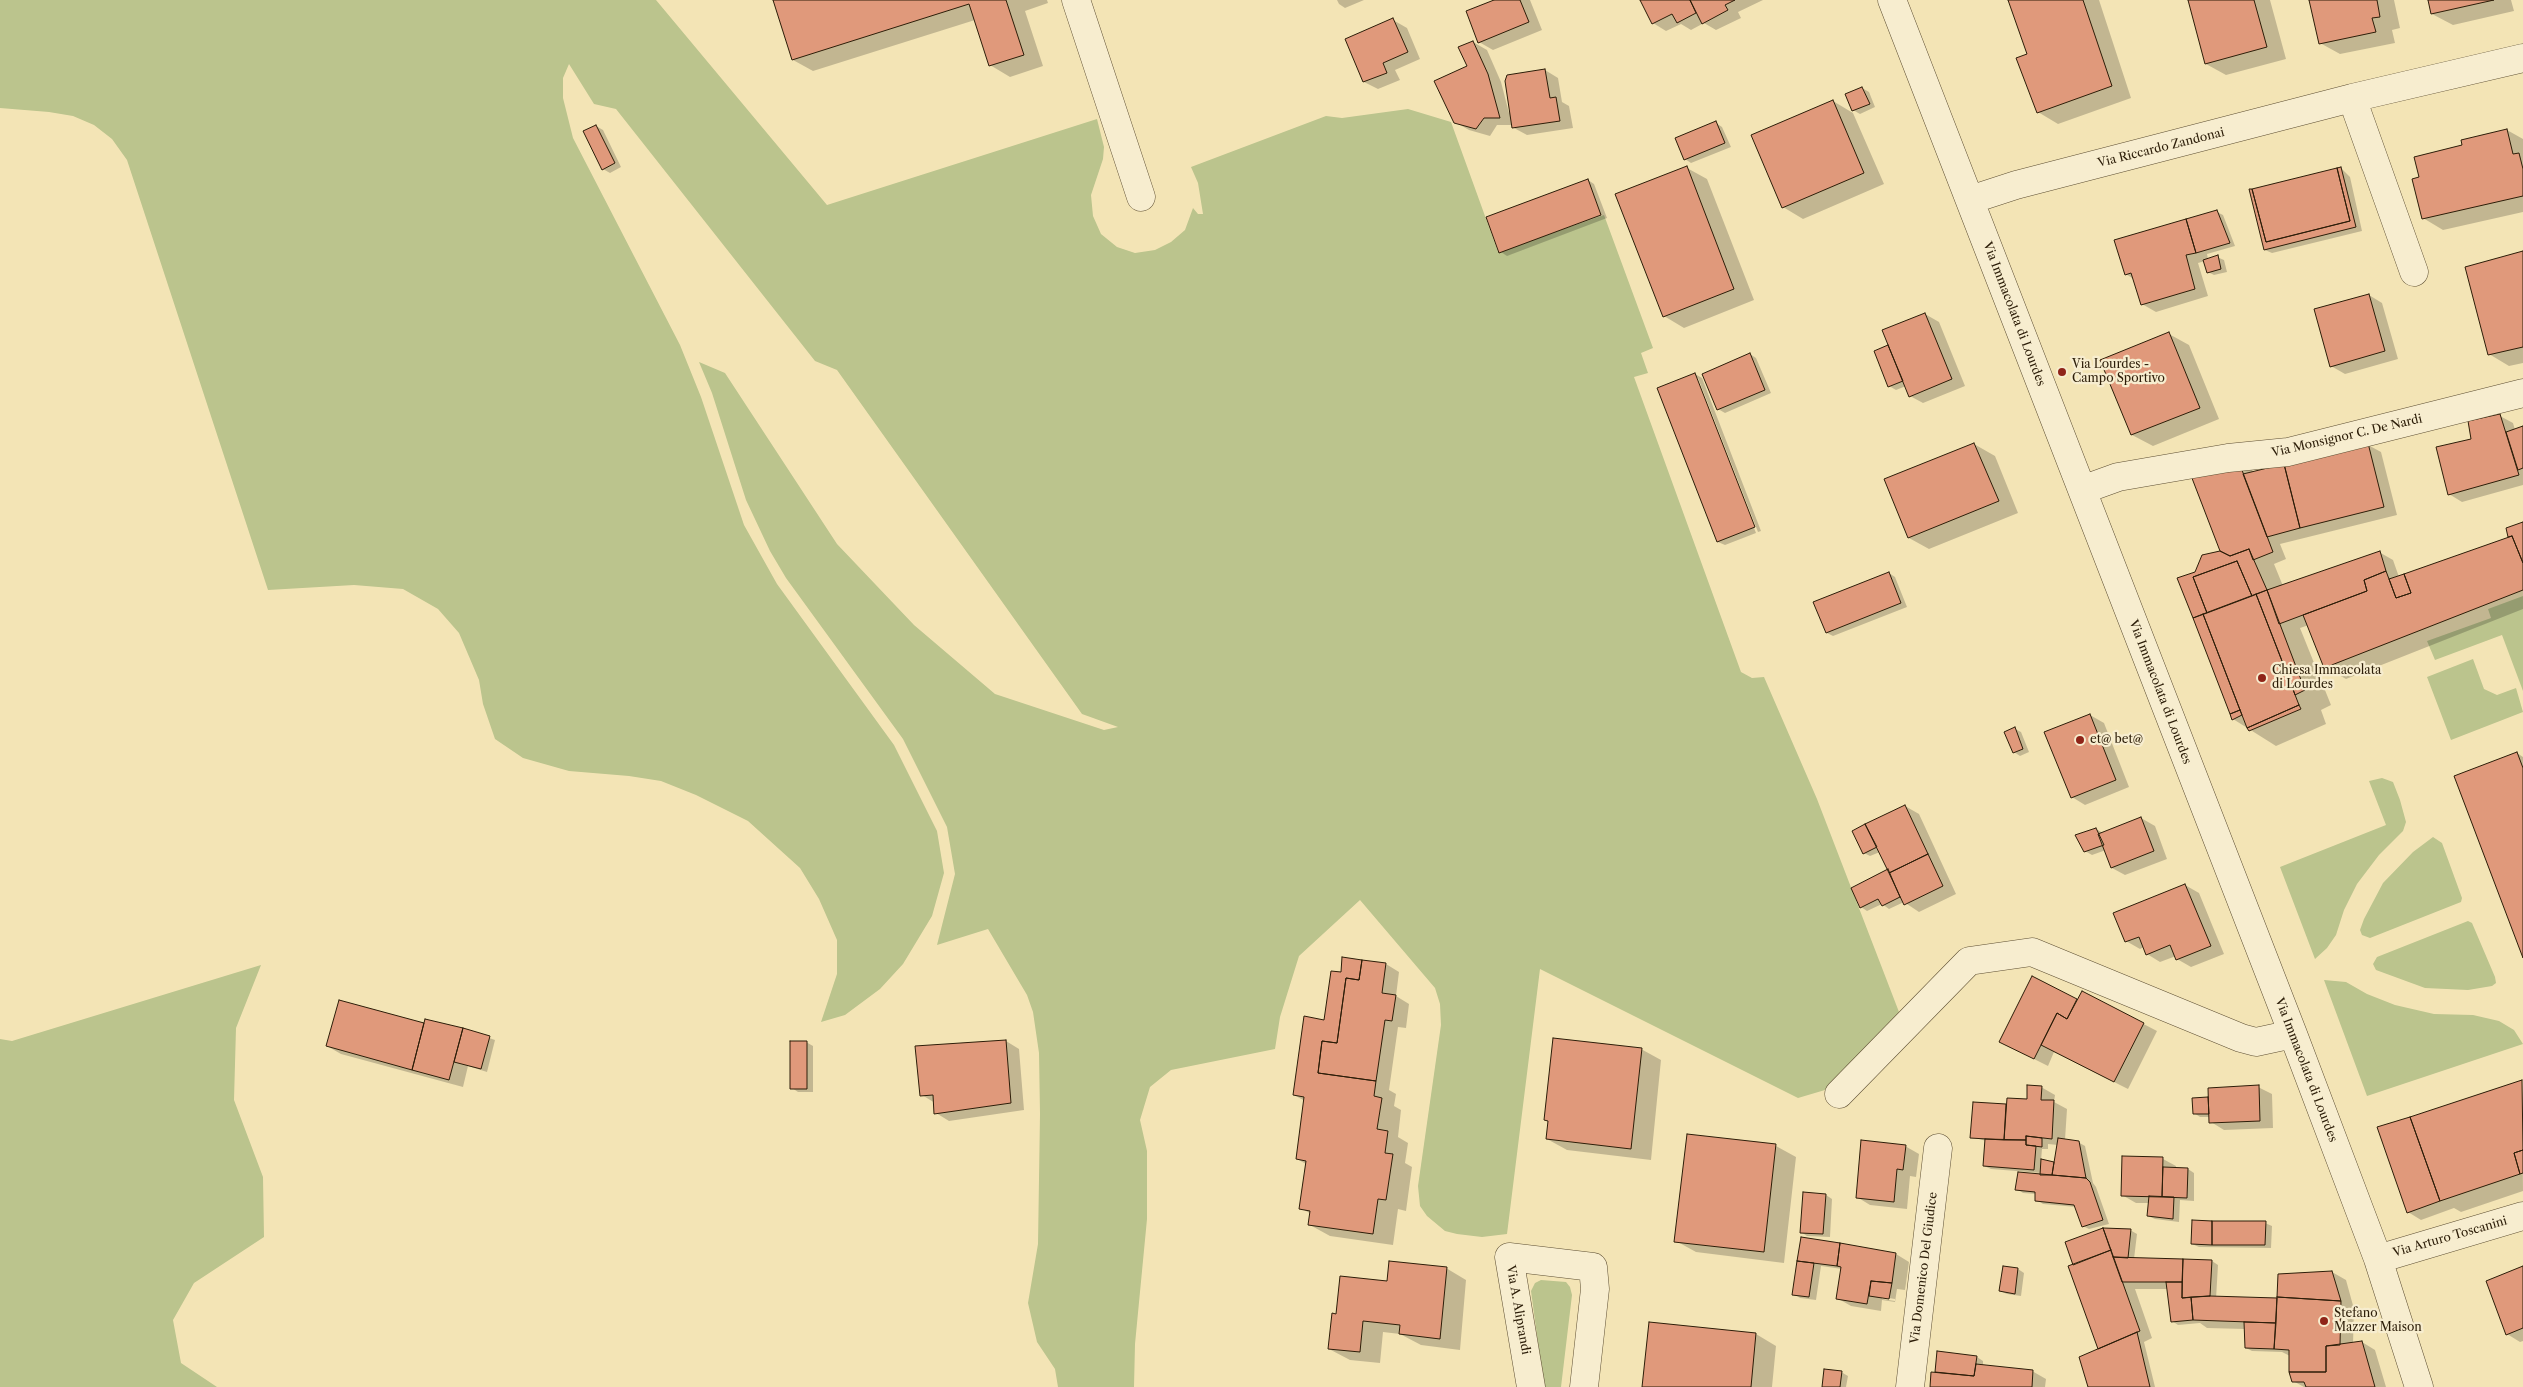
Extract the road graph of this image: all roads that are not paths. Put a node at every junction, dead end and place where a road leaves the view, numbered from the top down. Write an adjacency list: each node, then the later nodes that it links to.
1 (1076, 0): 5 (street)
2 (1892, 0): 6 (street, Via Immacolata di Lourdes)
3 (2523, 58): 4 (street, Via Riccardo Zandonai)
4 (2352, 98): 6 (street, Via Riccardo Zandonai); 7 (street)
5 (1141, 197)
6 (1970, 200): 9 (street, Via Immacolata di Lourdes)
7 (2414, 272)
8 (2523, 393): 9 (street, Via Monsignor C. De Nardi)
9 (2082, 490): 10 (street, Via Immacolata di Lourdes)
10 (2292, 1034): 11 (street); 14 (street, Via Immacolata di Lourdes)
11 (1839, 1094)
12 (1938, 1148): 17 (street, Via Domenico Del Giudice)
13 (2523, 1216): 14 (street, Via Arturo Toscanini)
14 (2378, 1259): 18 (street, Via Immacolata di Lourdes)
15 (1531, 1387): 16 (street, Via A. Aliprandi)
16 (1584, 1387)
17 (1910, 1387)
18 (2419, 1387)

